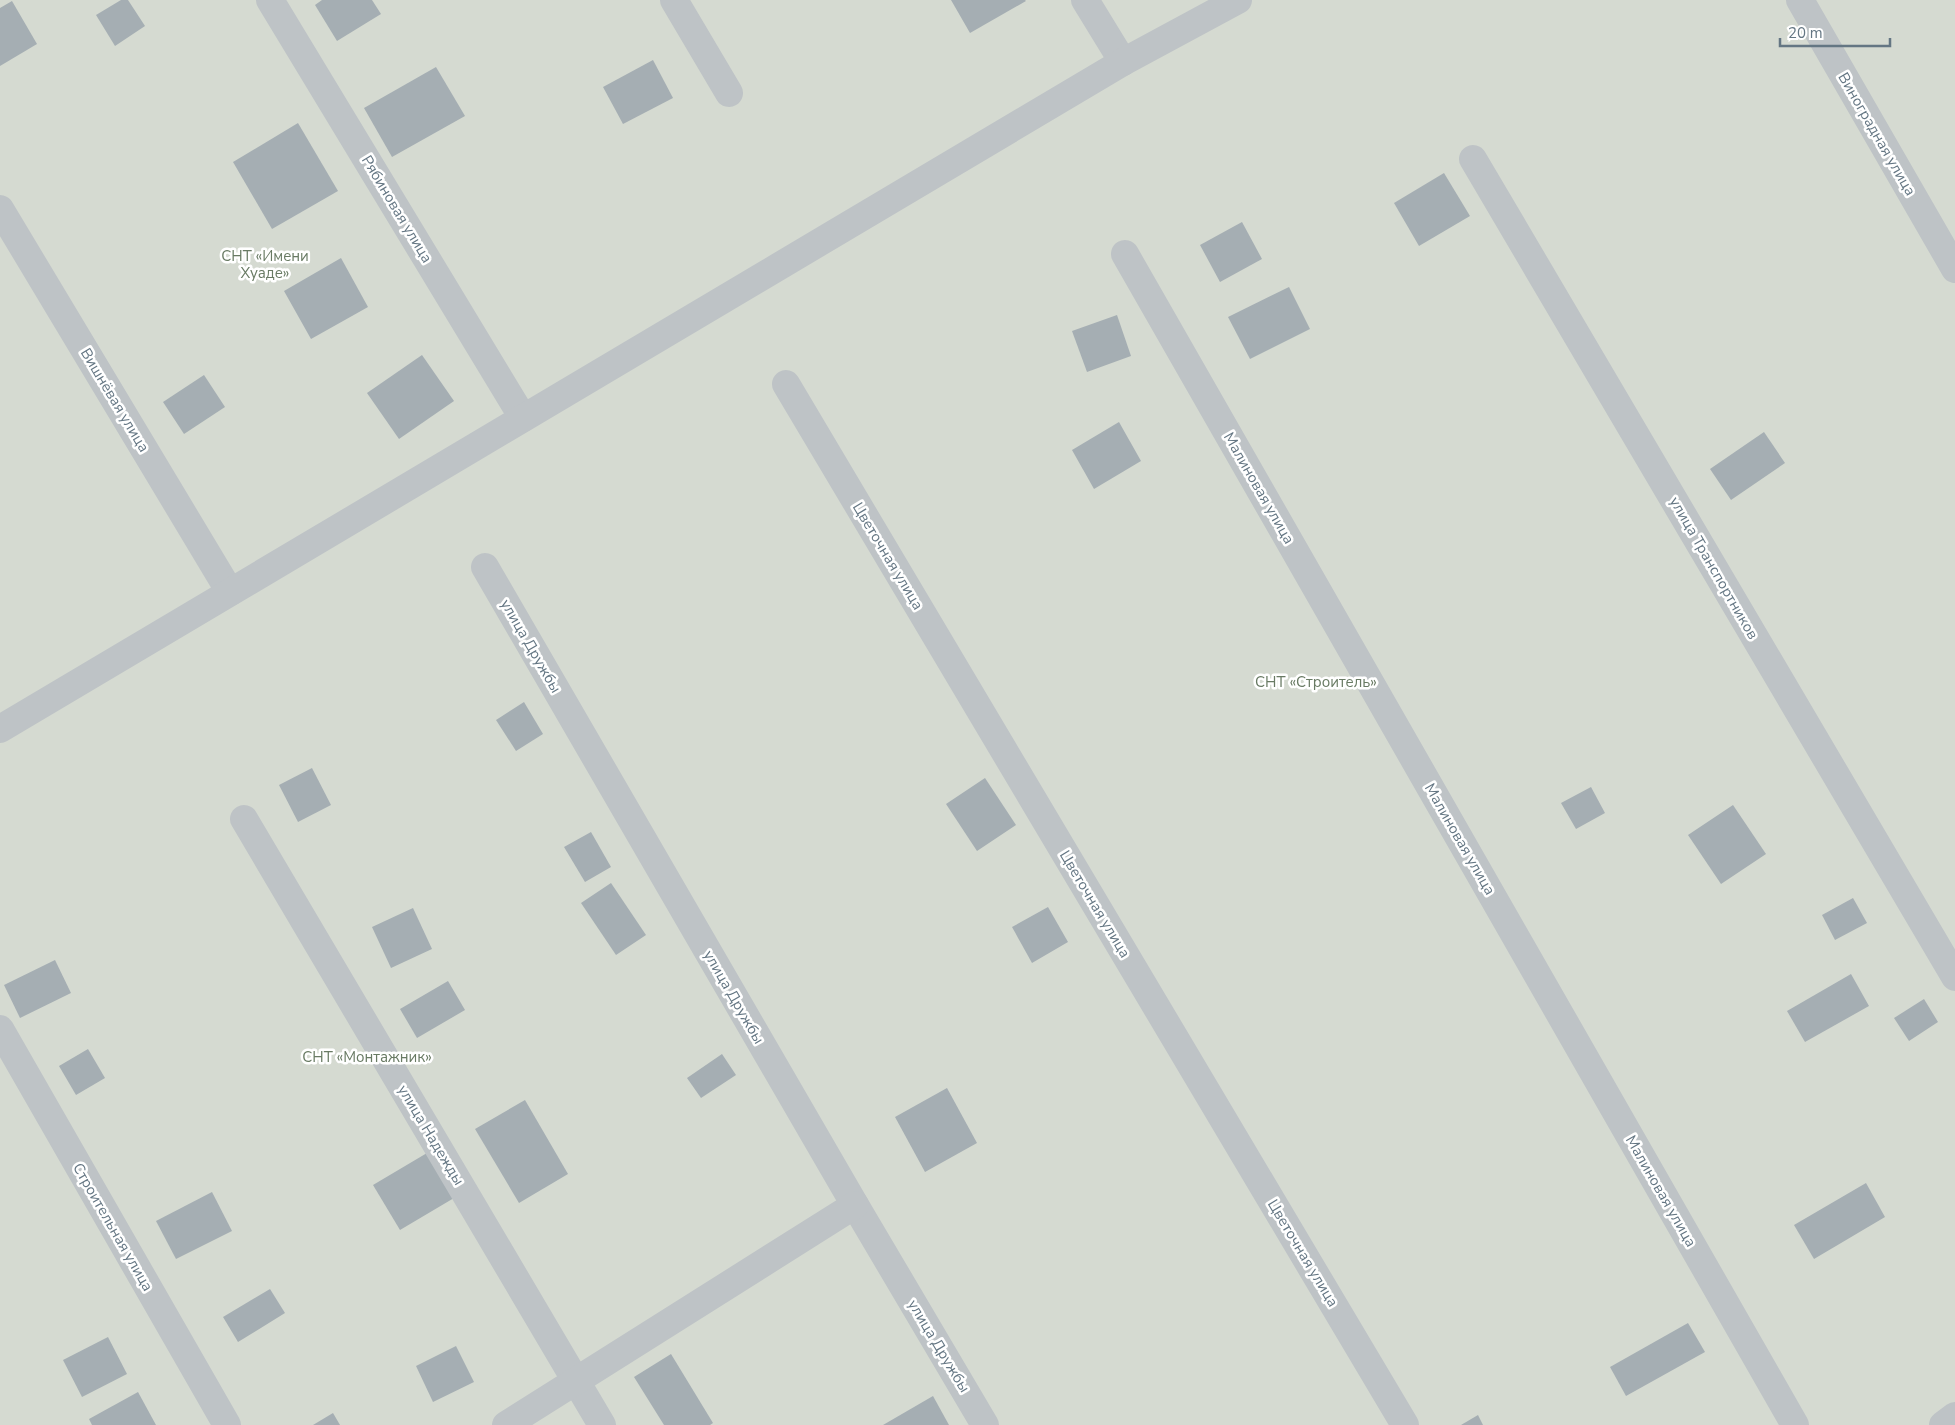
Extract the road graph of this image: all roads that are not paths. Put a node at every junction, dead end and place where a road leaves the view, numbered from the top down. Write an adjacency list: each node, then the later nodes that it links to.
1 (270, 0): 13 (street, Рябиновая улица)
2 (674, 0): 7 (street)
3 (1085, 0): 6 (street)
4 (1238, 0): 6 (street)
5 (1800, 0): 11 (street, Виноградная улица)
6 (1123, 62): 13 (street)
7 (729, 92)
8 (1473, 159): 18 (street, улица Транспортников)
9 (0, 209): 15 (street, Вишнёвая улица)
10 (1125, 254): 28 (street, Малиновая улица)
11 (1955, 269)
12 (786, 384): 27 (street, Цветочная улица)
13 (523, 418): 15 (street)
14 (485, 567): 20 (street, улица Дружбы)
15 (230, 592): 16 (street)
16 (0, 728)
17 (244, 819): 21 (street, улица Надежды)
18 (1955, 976)
19 (0, 1029): 23 (street, Строительная улица)
20 (855, 1205): 21 (street); 26 (street, улица Дружбы)
21 (577, 1380): 24 (street); 25 (street, улица Надежды)
22 (1955, 1416): 29 (street)
23 (227, 1425)
24 (506, 1425)
25 (602, 1425)
26 (985, 1425)
27 (1405, 1425)
28 (1795, 1425)
29 (1943, 1425)

